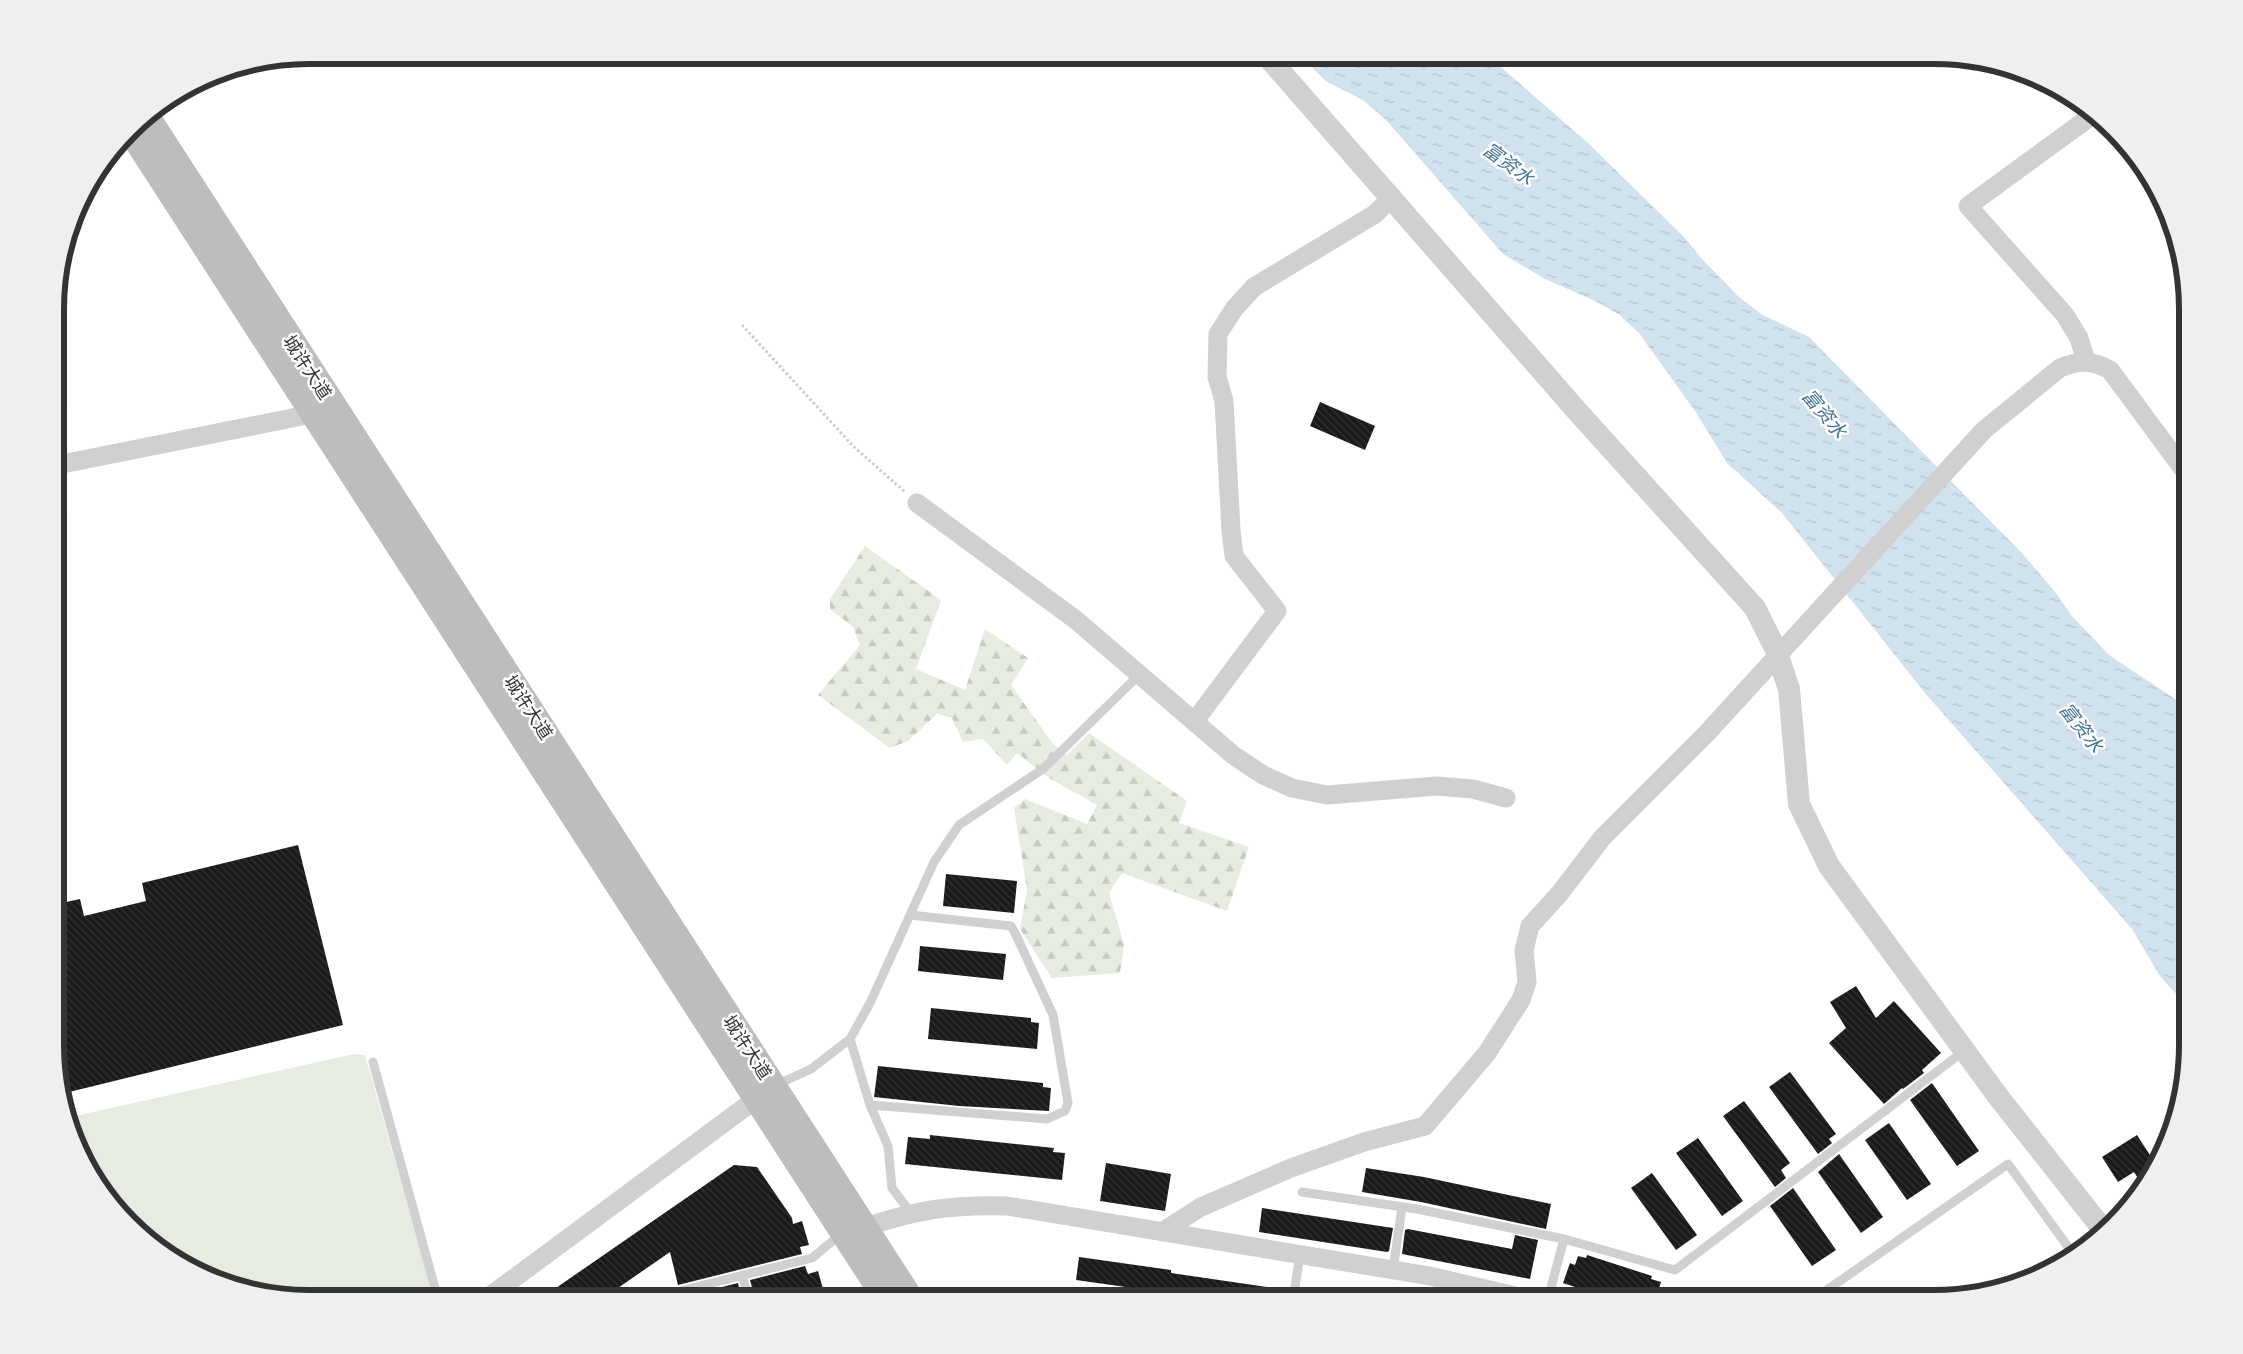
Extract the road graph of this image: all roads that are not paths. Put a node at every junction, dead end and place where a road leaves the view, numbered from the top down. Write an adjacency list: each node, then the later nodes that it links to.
1 (1274, 64): 5 (street)
2 (2088, 118): 6 (street)
3 (150, 122): 19 (main road, 城许大道)
4 (135, 137): 7 (main road, 城许大道)
5 (1391, 198): 11 (street); 13 (street)
6 (2086, 361): 8 (street); 11 (street)
7 (312, 414): 9 (street); 19 (main road, 城许大道)
8 (2179, 462)
9 (64, 464)
10 (917, 503): 12 (street)
11 (1778, 655): 17 (street); 26 (street)
12 (1139, 675): 13 (street); 15 (lane)
13 (1194, 722): 14 (street)
14 (1506, 798)
15 (910, 915): 16 (lane); 20 (lane)
16 (850, 1039): 19 (lane); 20 (lane)
17 (1964, 1051): 24 (street); 27 (lane)
18 (373, 1062): 32 (lane)
19 (765, 1093): 25 (main road, 城许大道); 33 (street)
20 (870, 1105): 23 (lane)
21 (1302, 1192): 22 (lane)
22 (1402, 1207): 27 (lane); 30 (lane)
23 (911, 1212): 25 (street); 26 (street)
24 (2099, 1226)
25 (854, 1230): 31 (lane); 36 (main road, 城许大道); 37 (main road, 城许大道)
26 (1162, 1232): 29 (street)
27 (1564, 1239): 40 (lane)
28 (2070, 1249): 41 (lane)
29 (1300, 1255): 30 (street); 38 (lane)
30 (1392, 1270): 39 (street)
31 (742, 1275): 34 (lane); 35 (lane)
32 (436, 1290)
33 (498, 1290)
34 (683, 1290)
35 (746, 1290)
36 (882, 1290)
37 (904, 1290)
38 (1294, 1290)
39 (1492, 1290)
40 (1550, 1290)
41 (1826, 1290)

